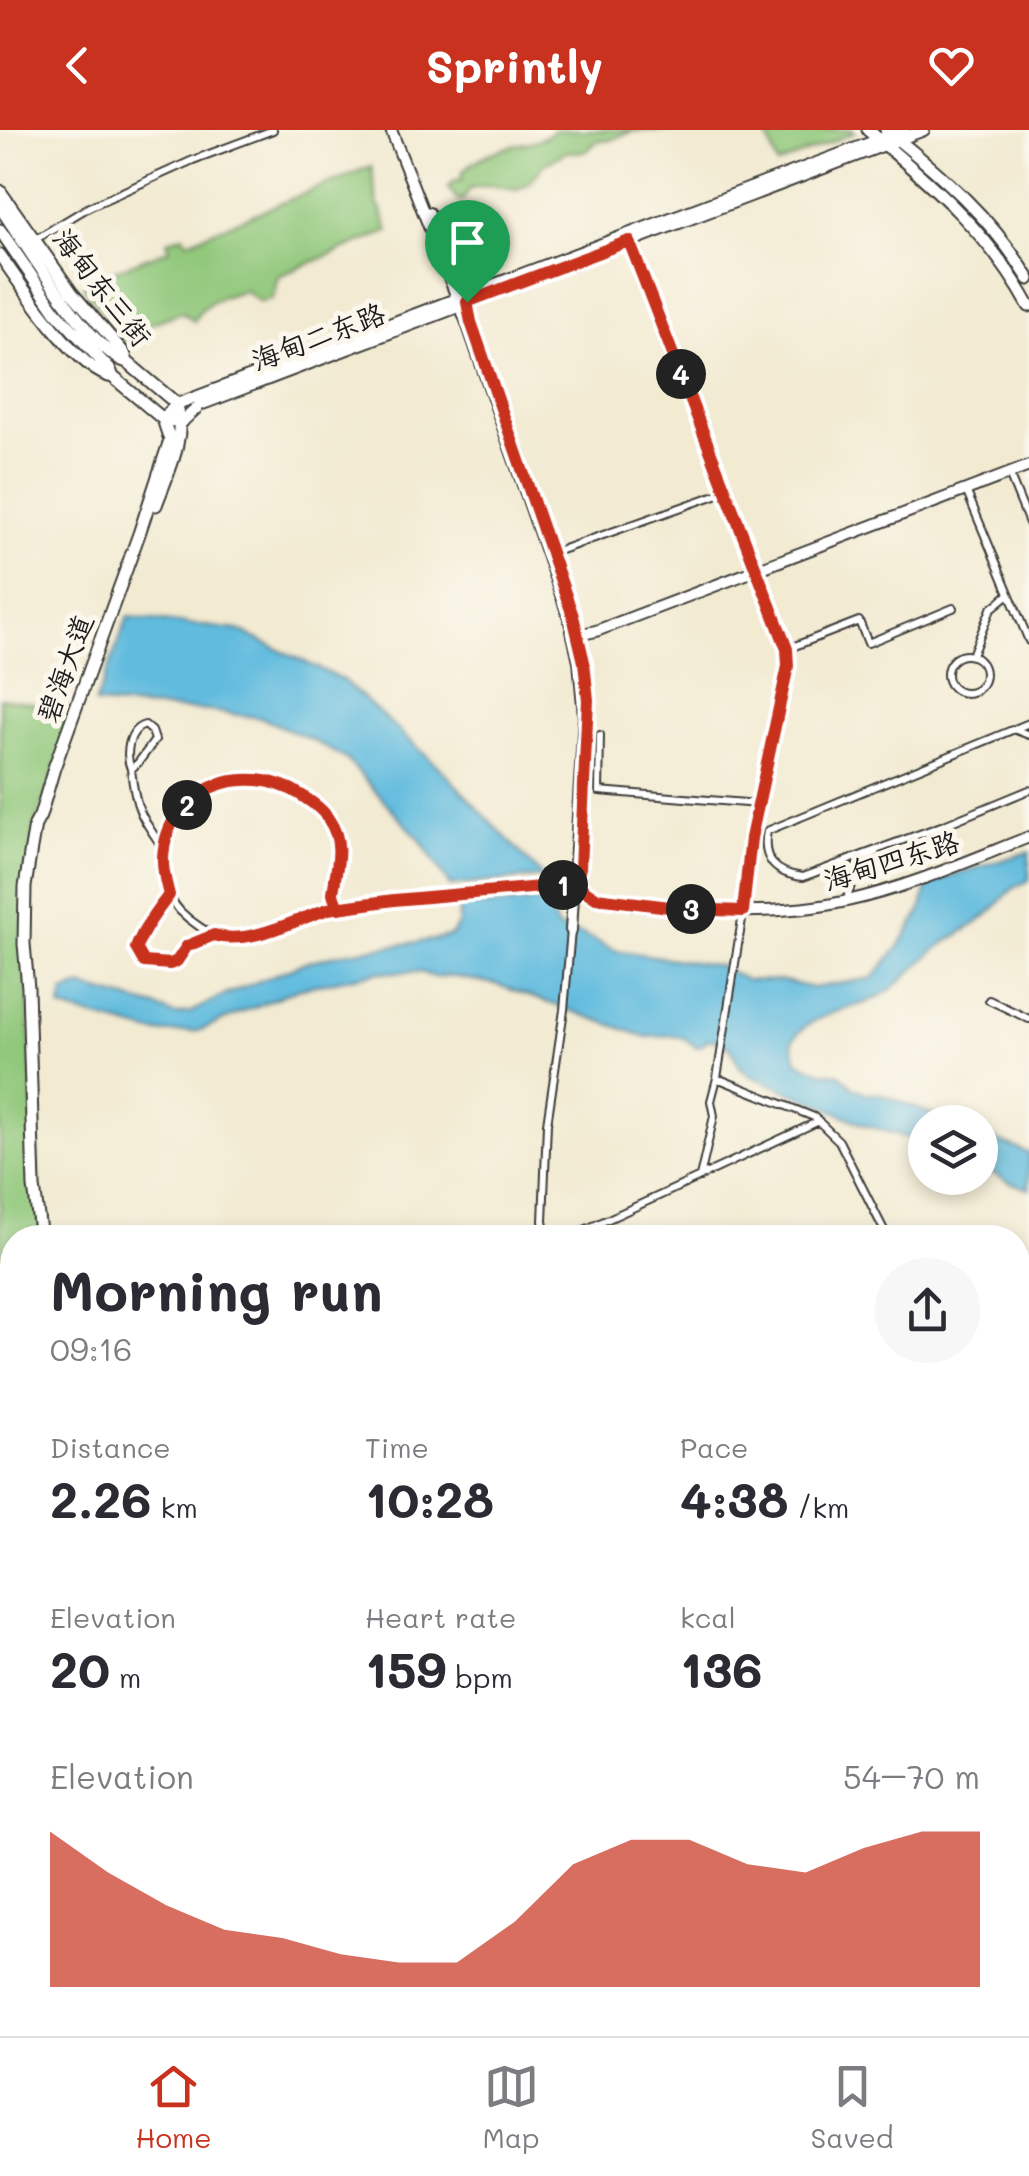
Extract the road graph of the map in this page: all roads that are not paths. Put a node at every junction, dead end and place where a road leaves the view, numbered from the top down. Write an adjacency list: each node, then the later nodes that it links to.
1 (273, 130): 9 (street)
2 (394, 130): 12 (main road)
3 (924, 130): 4 (main road, 海甸二东路)
4 (887, 135): 8 (main road, 海甸二东路); 11 (main road); 13 (main road)
5 (0, 190): 9 (main road, 海甸东三街)
6 (0, 207): 14 (main road)
7 (0, 230): 15 (main road)
8 (628, 237): 12 (main road, 海甸二东路); 21 (street)
9 (34, 240): 14 (main road, 海甸东三街)
10 (0, 255): 15 (main road, 海甸东三街)
11 (1029, 279)
12 (462, 300): 16 (main road, 海甸二东路); 18 (main road, 海甸二东路); 24 (main road)
13 (1029, 306)
14 (127, 362): 16 (main road, 海甸东三街)
15 (112, 377): 17 (main road, 海甸东三街)
16 (177, 404): 17 (main road); 18 (main road)
17 (163, 419): 18 (main road); 58 (main road, 碧海大道)
18 (182, 422): 59 (main road, 碧海大道)
19 (1029, 469): 20 (main road); 25 (main road)
20 (1012, 479): 22 (main road); 23 (street)
21 (727, 492): 24 (street); 25 (street)
22 (968, 495): 25 (main road); 26 (street)
23 (1029, 523)
24 (549, 554): 28 (main road)
25 (759, 572): 28 (main road); 30 (street)
26 (1009, 593): 29 (street); 31 (street)
27 (953, 608): 30 (street)
28 (576, 638): 44 (main road)
29 (1029, 641)
30 (787, 649): 38 (street)
31 (972, 655): 31 (street)
32 (1029, 724): 33 (street)
33 (1015, 729): 35 (street); 39 (street)
34 (600, 735): 38 (street)
35 (1029, 735)
36 (131, 769): 36 (street); 43 (street)
37 (1029, 790): 42 (street)
38 (758, 804): 41 (street)
39 (767, 831): 41 (street); 42 (street)
40 (1029, 834): 47 (main road, 海甸四东路); 48 (main road, 海甸四东路)
41 (751, 838): 48 (street)
42 (885, 846): 47 (street)
43 (164, 850): 45 (street); 46 (street)
44 (575, 884): 48 (main road, 海甸四东路); 49 (street); 51 (main road)
45 (333, 894): 49 (street); 50 (street)
46 (169, 895): 52 (street); 52 (street)
47 (848, 895): 48 (main road, 海甸四东路)
48 (744, 905): 55 (street)
49 (338, 908): 50 (street)
50 (328, 909): 52 (street)
51 (572, 930): 60 (street)
52 (214, 935)
53 (989, 1000): 54 (street)
54 (1029, 1019)
55 (717, 1078): 56 (street); 57 (street)
56 (819, 1122): 57 (street); 62 (street)
57 (700, 1177): 61 (street)
58 (41, 1225)
59 (42, 1225)
60 (544, 1225)
61 (595, 1225)
62 (882, 1225)

